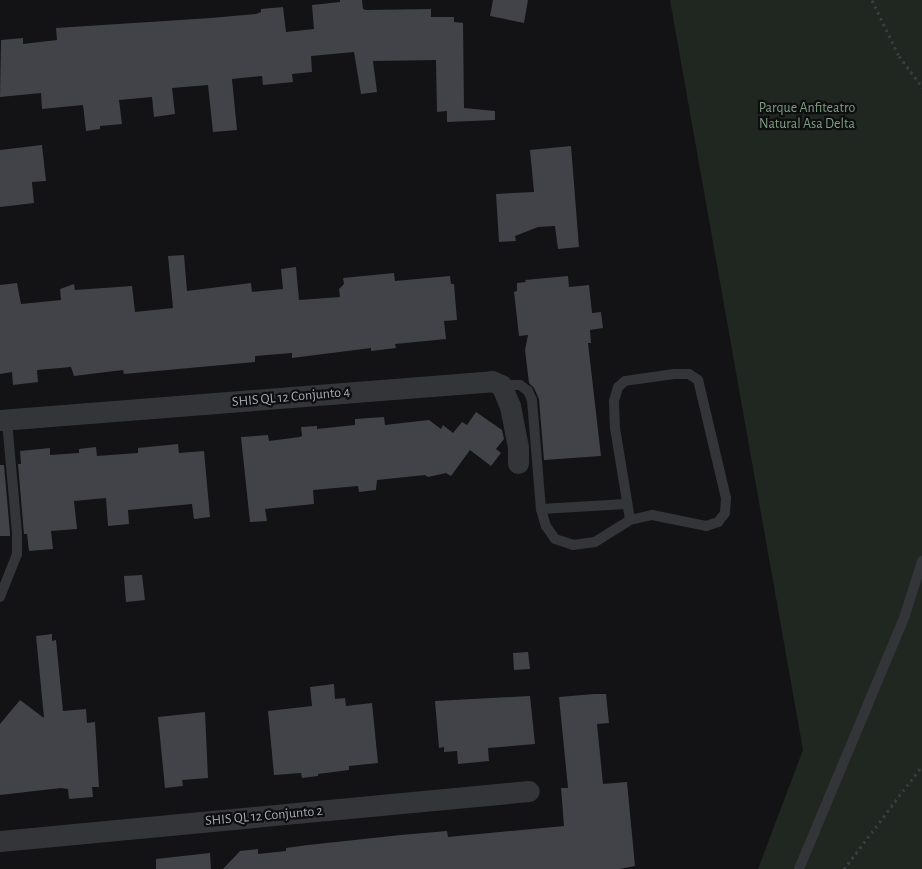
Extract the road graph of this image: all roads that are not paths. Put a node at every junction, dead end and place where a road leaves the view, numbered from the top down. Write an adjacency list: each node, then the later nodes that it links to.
1 (501, 385): 2 (street, SHIS QL 12 Conjunto 4); 3 (street); 5 (lane)
2 (4, 420): 8 (lane)
3 (518, 463)
4 (626, 504): 5 (lane); 6 (lane); 6 (lane)
5 (542, 509): 6 (lane)
6 (630, 520)
7 (922, 561): 11 (lane)
8 (0, 596)
9 (529, 790): 10 (street, SHIS QL 12 Conjunto 2)
10 (0, 841)
11 (799, 869)

